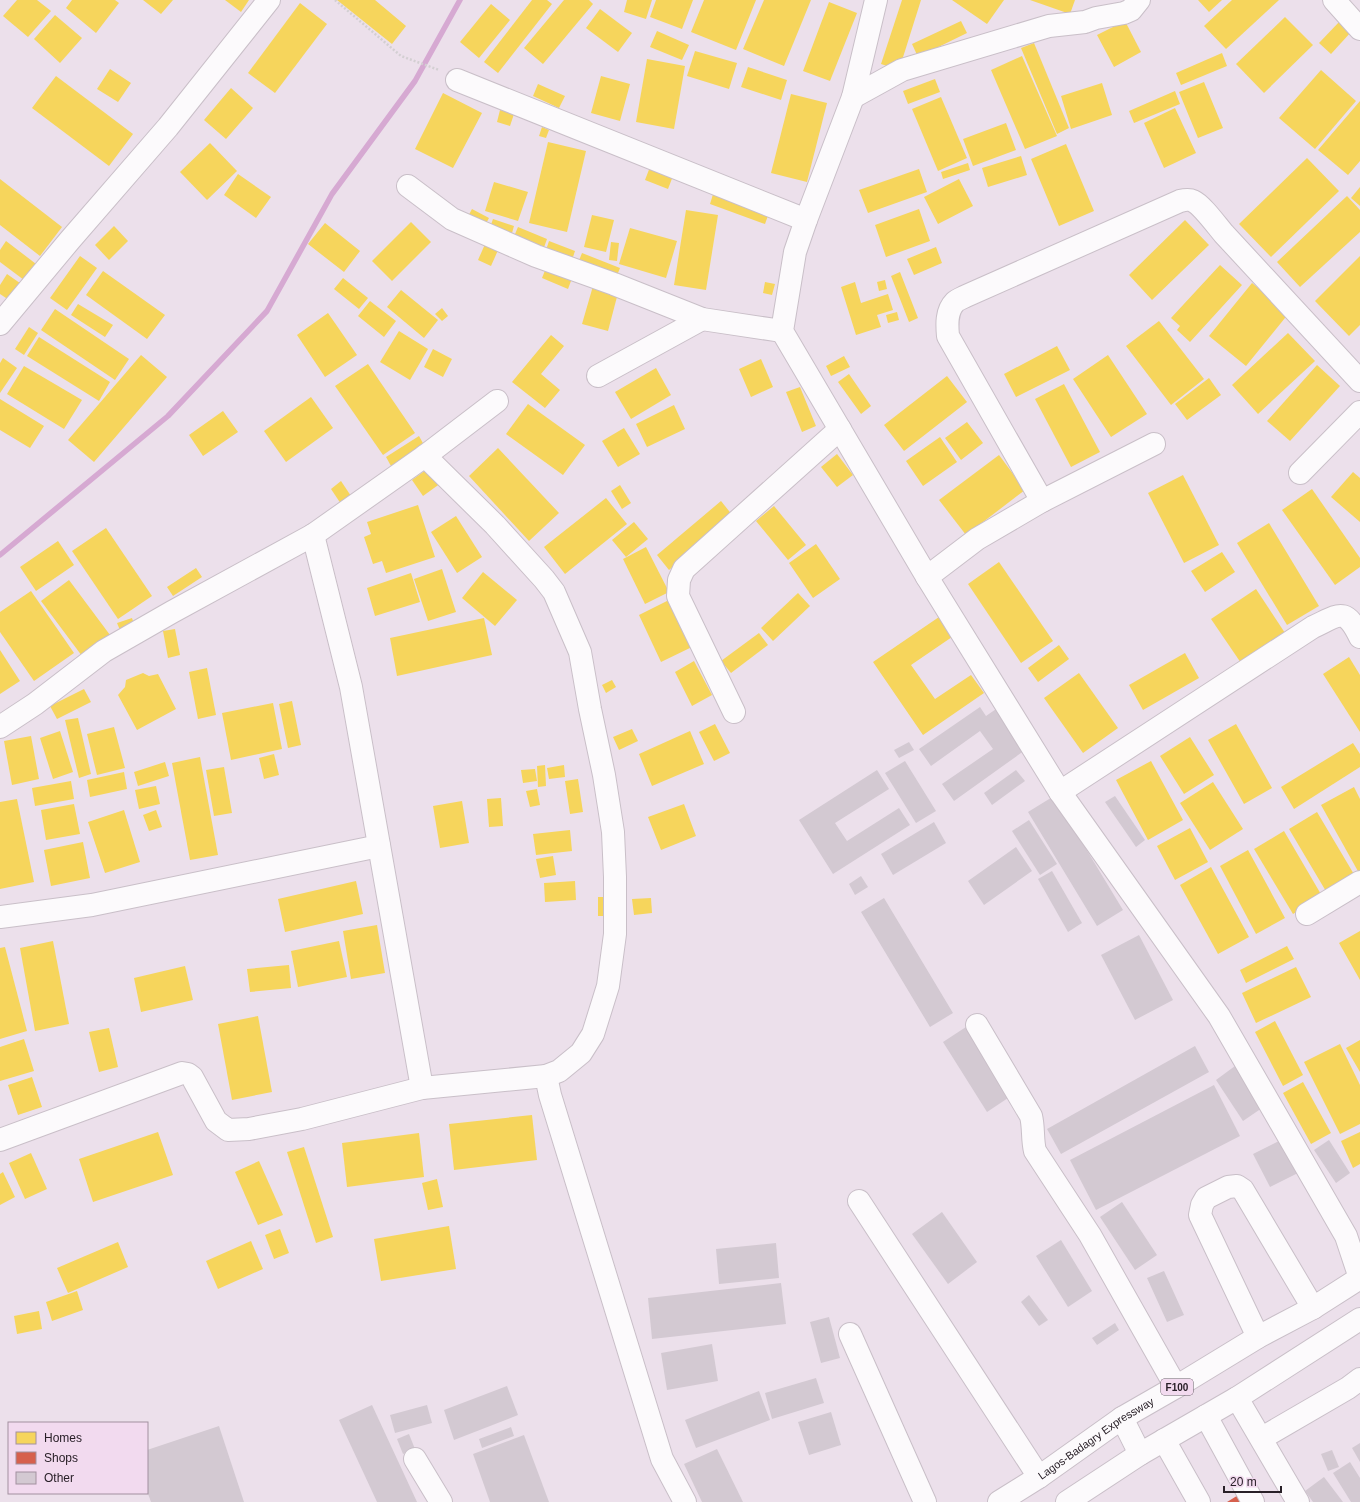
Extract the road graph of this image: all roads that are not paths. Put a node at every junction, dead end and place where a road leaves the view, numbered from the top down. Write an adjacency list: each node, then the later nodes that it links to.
1 (269, 0): 11 (main road)
2 (876, 0): 7 (main road)
3 (1139, 0): 7 (main road)
4 (1334, 0): 5 (main road)
5 (1360, 29)
6 (457, 80): 9 (main road)
7 (853, 97): 9 (main road)
8 (408, 186): 10 (main road)
9 (806, 220): 12 (main road)
10 (702, 319): 12 (main road); 13 (main road)
11 (0, 324)
12 (782, 331): 17 (main road)
13 (598, 376)
14 (1360, 381): 21 (main road)
15 (497, 401): 19 (main road)
16 (1360, 412): 20 (main road)
17 (840, 429): 23 (main road); 25 (main road)
18 (1154, 444): 21 (main road)
19 (425, 456): 22 (main road); 33 (main road)
20 (1300, 473)
21 (1042, 501): 23 (main road)
22 (313, 535): 26 (main road); 28 (main road)
23 (927, 576): 27 (main road)
24 (1360, 637): 27 (main road)
25 (734, 712)
26 (0, 727)
27 (1060, 792): 37 (main road)
28 (379, 846): 31 (main road); 34 (main road)
29 (1360, 882): 30 (main road)
30 (1307, 914)
31 (0, 917)
32 (977, 1025): 44 (main road)
33 (546, 1076): 34 (main road); 54 (main road)
34 (422, 1088): 35 (main road)
35 (0, 1140)
36 (859, 1201): 52 (main road)
37 (1353, 1231): 38 (main road)
38 (1360, 1278): 39 (main road, Lagos-Badagry Expressway / F100)
39 (1313, 1308): 42 (main road, Lagos-Badagry Expressway / F100); 42 (main road)
40 (1360, 1319): 45 (main road)
41 (850, 1334): 55 (main road)
42 (1258, 1337): 44 (main road, Lagos-Badagry Expressway / F100)
43 (1360, 1379): 48 (main road)
44 (1176, 1387): 47 (main road, Lagos-Badagry Expressway / F100)
45 (1237, 1398): 46 (main road); 48 (main road)
46 (1206, 1416): 49 (main road); 59 (main road)
47 (1122, 1418): 50 (main road); 52 (main road, Lagos-Badagry Expressway / F100)
48 (1262, 1438): 60 (main road)
49 (1164, 1440): 50 (main road); 58 (main road)
50 (1140, 1454): 57 (main road)
51 (415, 1459): 53 (main road)
52 (1039, 1478): 56 (main road, Lagos-Badagry Expressway / F100)
53 (441, 1502)
54 (685, 1502)
55 (925, 1502)
56 (999, 1502)
57 (1067, 1502)
58 (1199, 1502)
59 (1253, 1502)
60 (1298, 1502)

